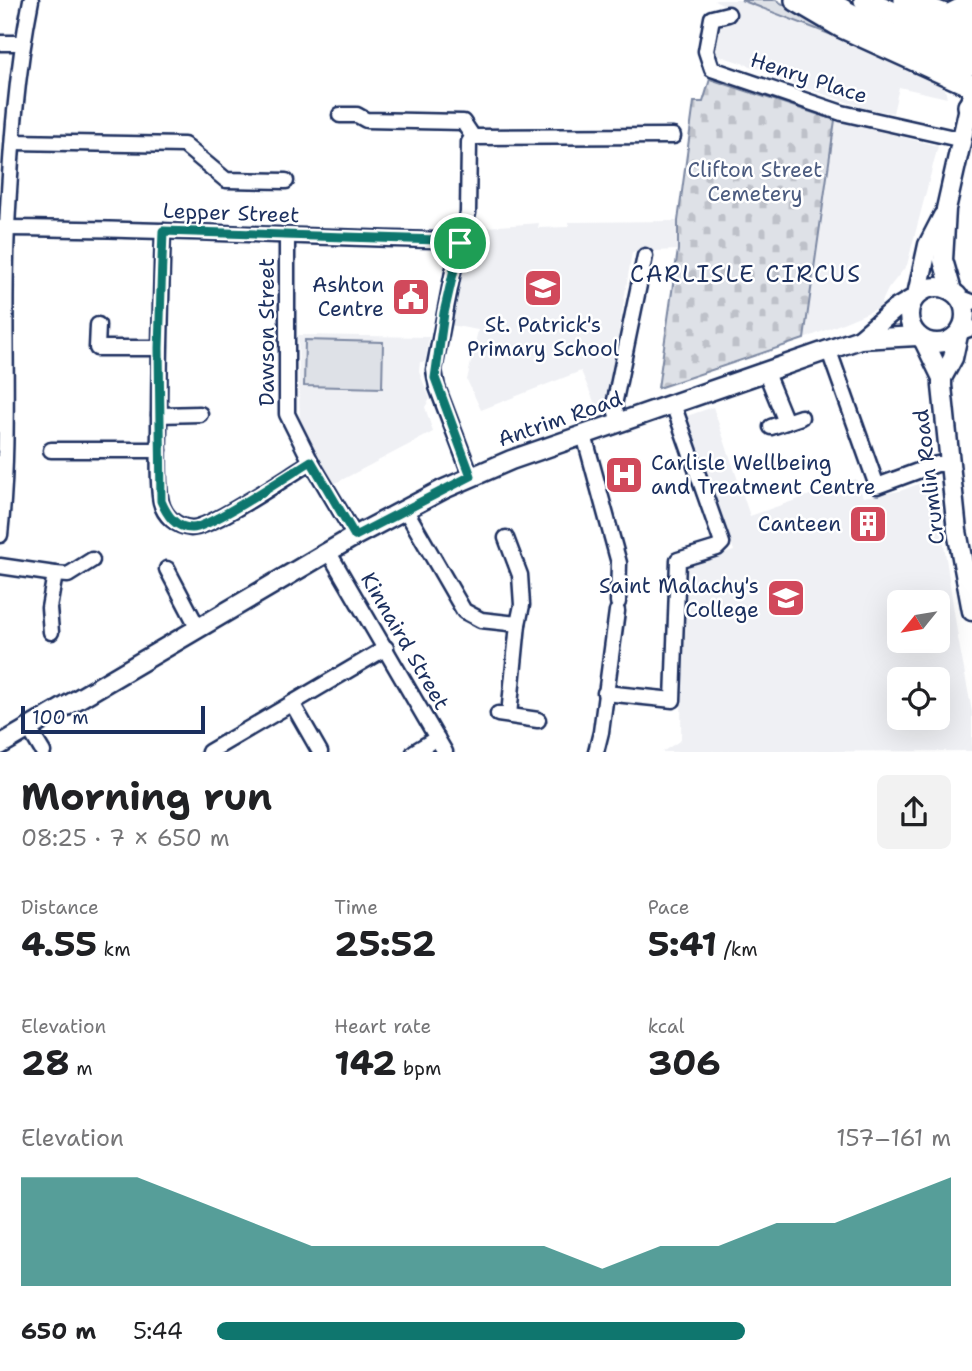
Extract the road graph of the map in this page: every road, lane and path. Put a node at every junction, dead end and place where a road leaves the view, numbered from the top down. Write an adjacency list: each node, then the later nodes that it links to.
1 (31, 0): 11 (street)
2 (796, 0): 14 (highway)
3 (825, 0): 13 (highway)
4 (865, 0): 12 (highway)
5 (905, 0): 8 (highway)
6 (972, 4): 8 (highway)
7 (728, 14): 18 (street, Henry Place)
8 (946, 17): 9 (highway)
9 (972, 25)
10 (0, 43): 11 (street)
11 (23, 43): 19 (street)
12 (972, 43)
13 (972, 64)
14 (971, 98): 18 (main road)
15 (340, 115): 17 (street)
16 (673, 136): 17 (street)
17 (472, 137): 25 (street)
18 (962, 140): 21 (main road)
19 (13, 142): 20 (street); 22 (street)
20 (286, 181)
21 (946, 209): 27 (main road); 28 (main road)
22 (3, 228): 23 (street, Lepper Street); 50 (street)
23 (163, 231): 24 (street, Lepper Street); 33 (street)
24 (287, 236): 25 (street, Lepper Street); 45 (street, Dawson Street)
25 (460, 243): 47 (street)
26 (645, 256): 40 (street)
27 (961, 297): 28 (main road); 30 (main road)
28 (914, 298): 31 (main road); 32 (main road, Antrim Road)
29 (98, 325): 33 (street)
30 (964, 331): 31 (main road); 36 (main road, Crumlin Road)
31 (920, 338): 32 (main road, Antrim Road); 36 (main road, Crumlin Road)
32 (860, 339): 34 (main road, Antrim Road)
33 (159, 348): 39 (street)
34 (829, 351): 35 (main road, Antrim Road); 46 (street)
35 (766, 373): 37 (main road, Antrim Road); 41 (street)
36 (942, 379): 46 (main road, Crumlin Road)
37 (673, 404): 40 (main road, Antrim Road); 63 (street)
38 (200, 414): 39 (street)
39 (159, 415): 44 (street)
40 (619, 423): 42 (main road, Antrim Road)
41 (771, 427)
42 (584, 435): 47 (main road, Antrim Road); 63 (street)
43 (51, 450): 44 (street)
44 (159, 450): 45 (street)
45 (311, 461): 51 (street, Dawson Street)
46 (950, 464): 49 (main road, Crumlin Road)
47 (471, 476): 48 (main road, Antrim Road)
48 (405, 509): 51 (main road, Antrim Road); 59 (street)
49 (965, 532): 58 (main road, Crumlin Road)
50 (0, 535)
51 (355, 536): 53 (main road, Antrim Road)
52 (506, 538): 59 (street)
53 (328, 551): 60 (main road, Antrim Road); 62 (street, Kinnaird Street)
54 (92, 561): 57 (street)
55 (0, 566): 57 (street)
56 (167, 569): 60 (street)
57 (55, 574): 61 (street)
58 (972, 611)
59 (518, 624): 65 (street)
60 (198, 628): 66 (main road, Antrim Road)
61 (51, 632)
62 (386, 648): 64 (street); 68 (street, Kinnaird Street)
63 (605, 693): 73 (street)
64 (292, 703): 70 (street); 71 (street)
65 (538, 720)
66 (28, 727): 67 (main road, Antrim Road); 69 (street)
67 (0, 745)
68 (441, 745): 72 (street)
69 (43, 751)
70 (209, 751)
71 (320, 751)
72 (414, 751)
73 (596, 751)

